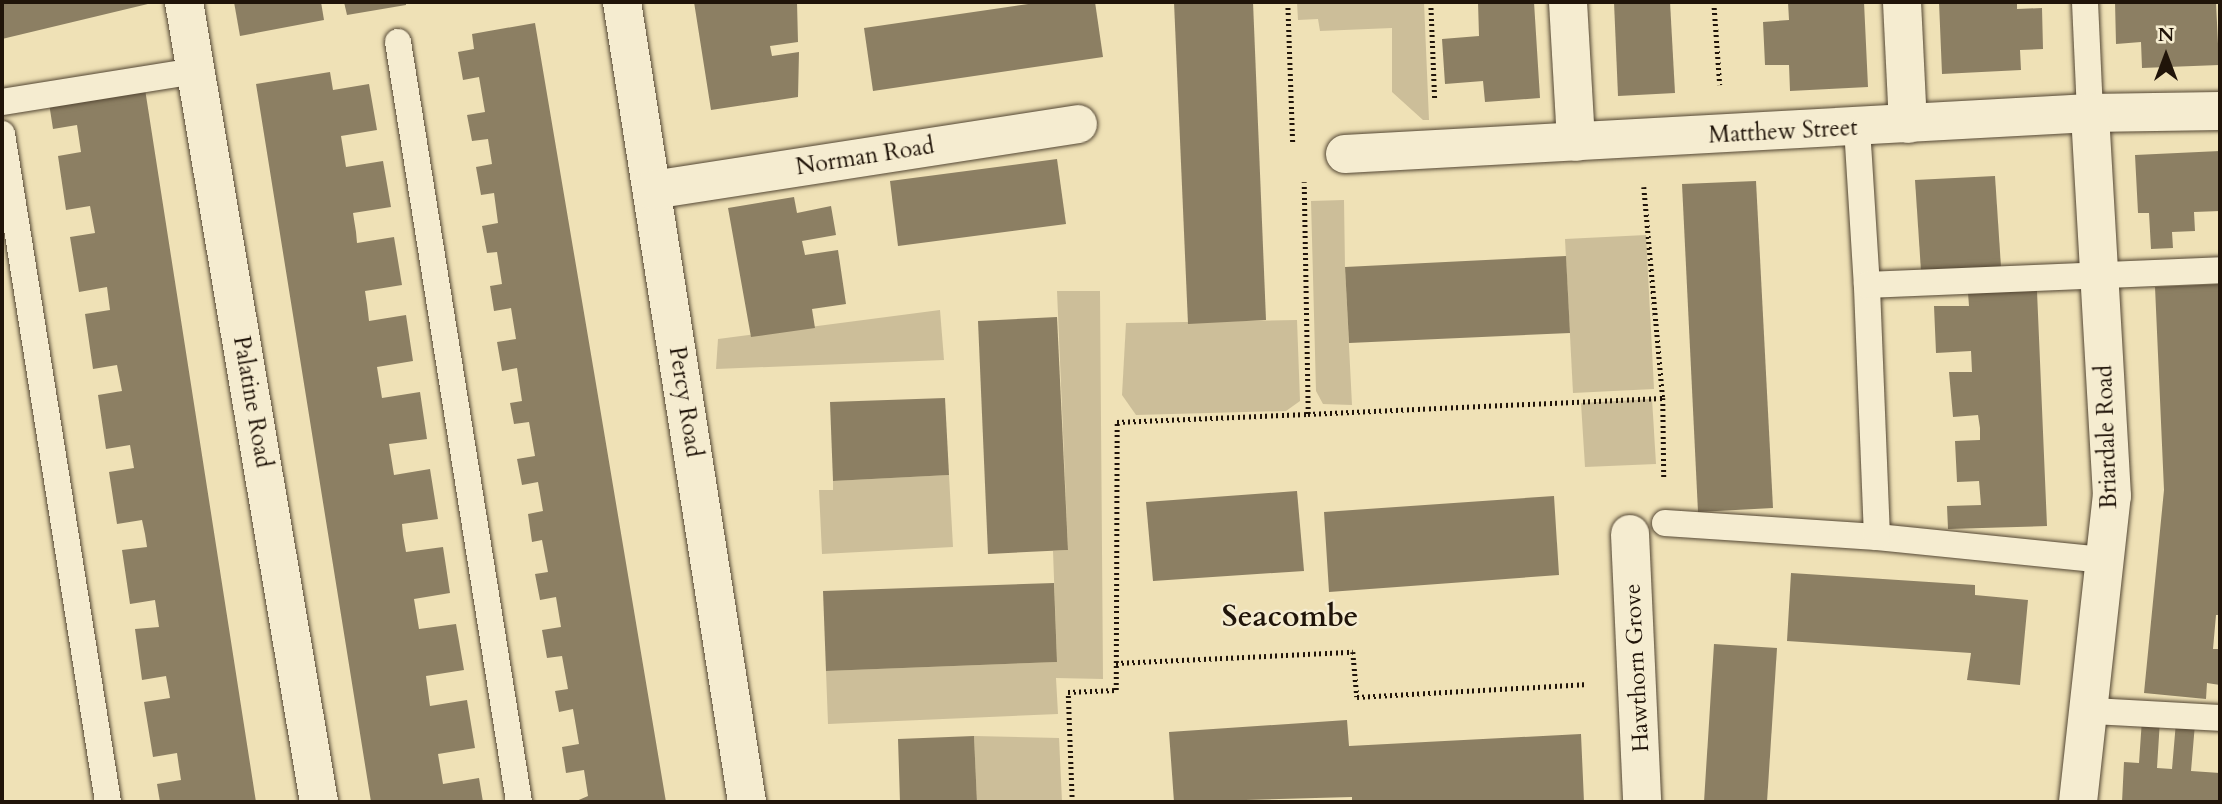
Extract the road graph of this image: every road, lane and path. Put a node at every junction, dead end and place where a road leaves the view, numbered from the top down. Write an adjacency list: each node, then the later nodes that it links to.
1 (184, 2): 10 (street, Palatine Road)
2 (622, 2): 24 (street, Percy Road)
3 (1288, 2): 21 (path)
4 (1431, 2): 22 (path)
5 (1568, 2): 20 (street)
6 (1714, 2): 18 (path)
7 (1902, 2): 15 (street)
8 (2085, 2): 13 (lane)
9 (398, 42): 39 (lane)
10 (196, 71): 11 (lane); 38 (street, Palatine Road)
11 (2, 102)
12 (2220, 111): 13 (street, Matthew Street)
13 (2090, 113): 15 (street, Matthew Street); 26 (street, Briardale Road)
14 (1078, 124): 24 (street, Norman Road)
15 (1908, 124): 16 (street, Matthew Street)
16 (1857, 128): 18 (street, Matthew Street); 27 (lane)
17 (2, 134): 37 (lane)
18 (1723, 136): 19 (street, Matthew Street)
19 (1640, 141): 20 (street, Matthew Street); 28 (path)
20 (1576, 142): 22 (street, Matthew Street)
21 (1293, 148)
22 (1437, 149): 23 (street, Matthew Street)
23 (1345, 154): 29 (path)
24 (652, 190): 40 (street, Percy Road)
25 (2220, 270): 26 (lane)
26 (2099, 276): 27 (lane); 32 (street, Briardale Road)
27 (1867, 285): 31 (lane)
28 (1662, 398): 29 (path); 30 (path)
29 (1308, 414): 33 (path)
30 (1648, 529): 31 (lane); 34 (street, Hawthorn Grove)
31 (1877, 537): 32 (lane)
32 (2105, 560): 35 (street, Briardale Road)
33 (1116, 663): 34 (path); 41 (path)
34 (1640, 681): 42 (street, Hawthorn Grove)
35 (2092, 711): 36 (lane); 43 (street, Briardale Road)
36 (2220, 718)
37 (108, 802)
38 (319, 802)
39 (520, 802)
40 (747, 802)
41 (1072, 802)
42 (1642, 802)
43 (2078, 802)

